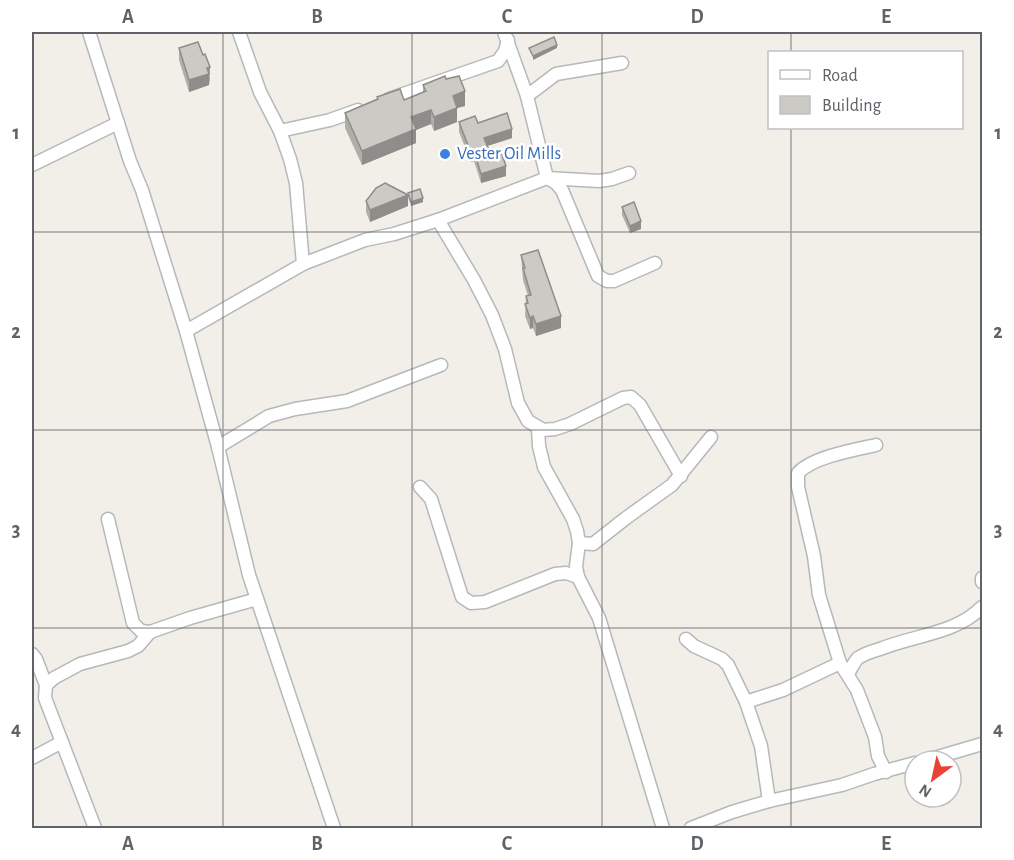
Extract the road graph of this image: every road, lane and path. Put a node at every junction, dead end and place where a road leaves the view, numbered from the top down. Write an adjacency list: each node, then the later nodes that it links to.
1 (89, 32): 6 (street)
2 (239, 32): 7 (street)
3 (506, 36): 5 (street); 7 (street)
4 (622, 63): 5 (street)
5 (527, 96): 10 (street)
6 (118, 123): 8 (street); 14 (street)
7 (280, 131): 13 (street)
8 (32, 165)
9 (629, 173): 10 (street)
10 (547, 178): 11 (street); 12 (street)
11 (438, 220): 13 (street); 16 (street)
12 (655, 263)
13 (303, 264): 14 (street)
14 (186, 331): 19 (street)
15 (441, 365): 19 (street)
16 (538, 428): 20 (street); 23 (street)
17 (711, 437): 20 (street)
18 (876, 445): 32 (street)
19 (218, 447): 27 (street)
20 (681, 476): 23 (street)
21 (420, 487): 24 (street)
22 (108, 519): 29 (street)
23 (579, 543): 24 (street)
24 (578, 577): 45 (street)
25 (982, 578): 26 (street)
26 (982, 582)
27 (257, 599): 29 (street); 44 (street)
28 (982, 606): 33 (street)
29 (150, 632): 34 (street)
30 (686, 639): 35 (street)
31 (32, 654): 34 (street)
32 (840, 663): 33 (street); 35 (street)
33 (848, 674): 41 (street)
34 (46, 685): 36 (street)
35 (746, 702): 42 (street)
36 (62, 742): 39 (street); 43 (street)
37 (982, 744): 38 (street)
38 (963, 750)
39 (32, 758)
40 (903, 767): 41 (street)
41 (886, 772): 42 (street)
42 (769, 801): 46 (street)
43 (95, 828)
44 (334, 828)
45 (663, 828)
46 (691, 828)

